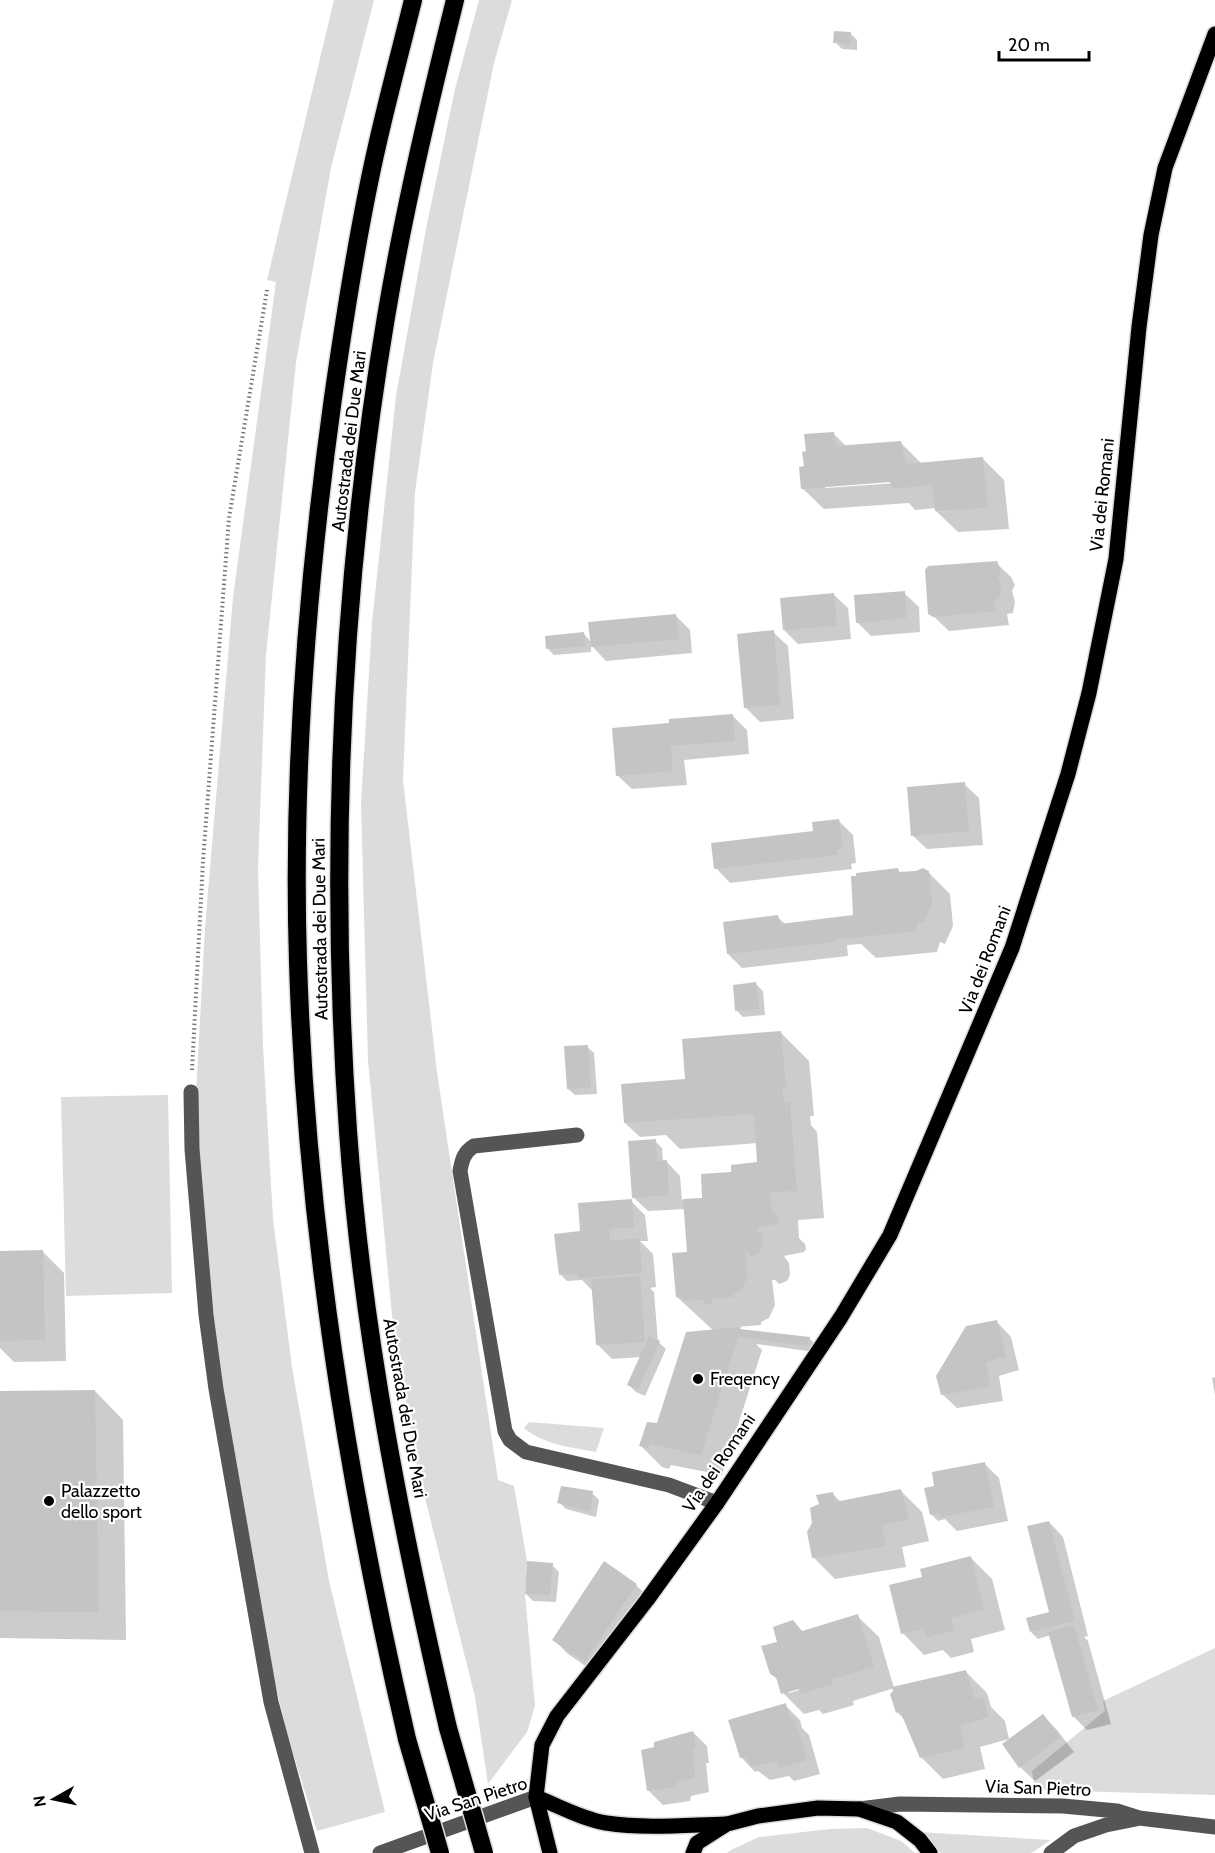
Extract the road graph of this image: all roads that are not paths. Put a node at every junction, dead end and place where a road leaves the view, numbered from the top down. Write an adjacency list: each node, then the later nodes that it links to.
1 (413, 0): 15 (highway, Autostrada dei Due Mari, bridge)
2 (455, 0): 16 (highway, Autostrada dei Due Mari, bridge)
3 (1215, 34): 6 (main road, Via dei Romani)
4 (191, 1092): 13 (street)
5 (577, 1135): 6 (street)
6 (717, 1503): 7 (main road, Via dei Romani)
7 (536, 1797): 10 (main road, Via San Pietro); 14 (street, Via San Pietro); 17 (main road, Via dei Romani)
8 (859, 1809): 9 (street, Via San Pietro); 10 (main road); 19 (main road)
9 (1139, 1818): 11 (street, Via San Pietro); 20 (street)
10 (727, 1824): 12 (main road)
11 (1215, 1827)
12 (695, 1848): 18 (main road)
13 (312, 1853)
14 (380, 1853)
15 (440, 1853)
16 (484, 1853)
17 (550, 1853)
18 (682, 1853)
19 (930, 1853)
20 (1051, 1853)

